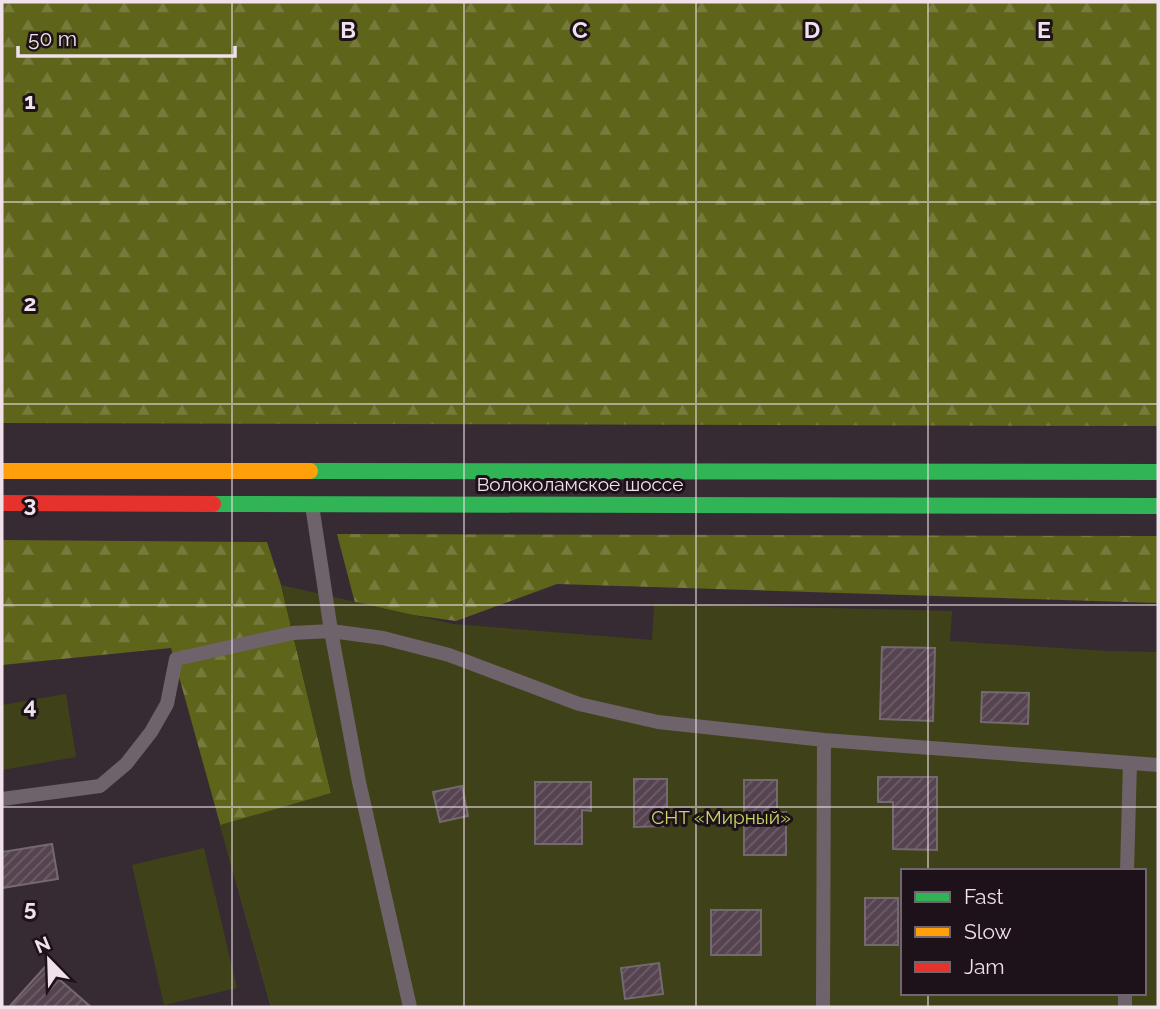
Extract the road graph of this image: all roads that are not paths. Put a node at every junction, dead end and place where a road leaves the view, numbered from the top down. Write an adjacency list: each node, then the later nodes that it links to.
1 (2, 471): 3 (main road, Волоколамское шоссе)
2 (1158, 472): 3 (main road, Волоколамское шоссе)
3 (312, 488): 4 (main road, Волоколамское шоссе); 5 (main road, Волоколамское шоссе); 6 (lane)
4 (2, 503)
5 (1158, 506)
6 (331, 631): 7 (lane); 10 (lane); 12 (lane)
7 (824, 740): 8 (lane); 13 (lane)
8 (1130, 763): 9 (lane); 11 (lane)
9 (1158, 765)
10 (2, 799)
11 (1127, 869)
12 (410, 1007)
13 (824, 1007)

